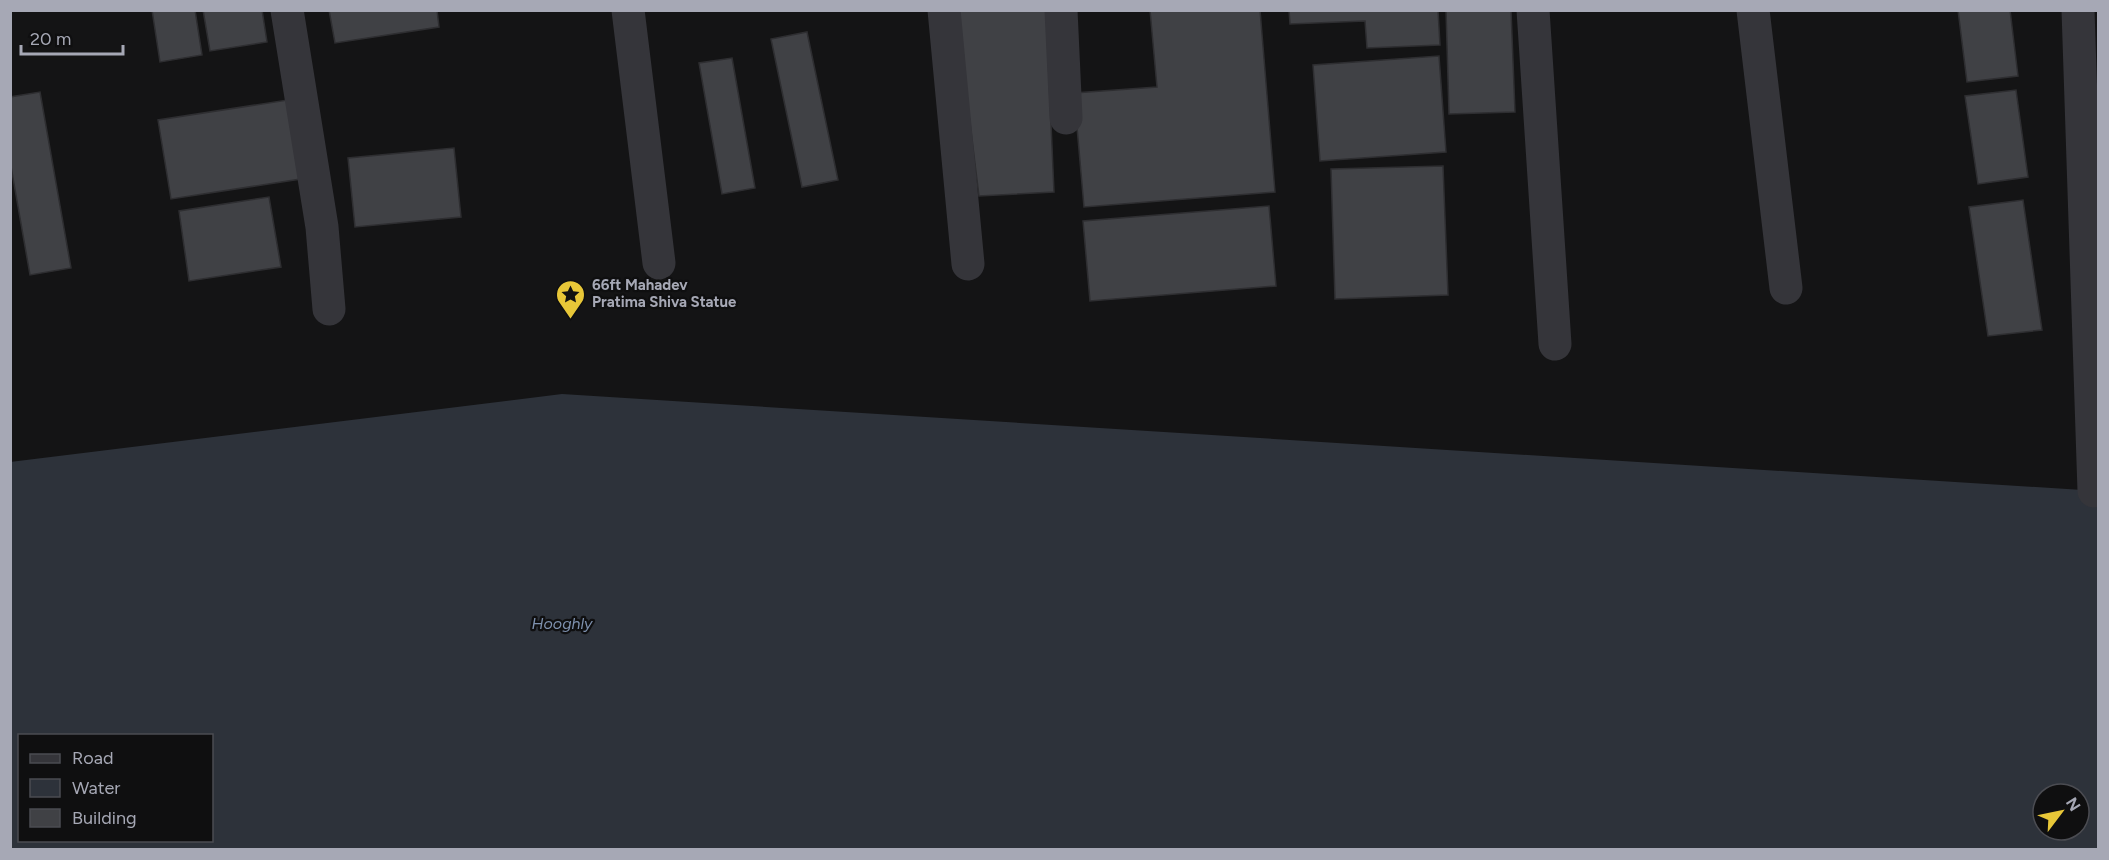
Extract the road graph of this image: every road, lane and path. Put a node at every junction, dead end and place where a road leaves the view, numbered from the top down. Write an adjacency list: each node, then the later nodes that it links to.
1 (287, 10): 12 (street)
2 (628, 10): 9 (street)
3 (944, 10): 10 (street)
4 (1061, 10): 8 (street)
5 (1533, 10): 13 (street)
6 (1753, 10): 11 (street)
7 (2078, 10): 14 (street)
8 (1066, 118)
9 (660, 263)
10 (968, 264)
11 (1786, 288)
12 (329, 309)
13 (1555, 344)
14 (2094, 491)

